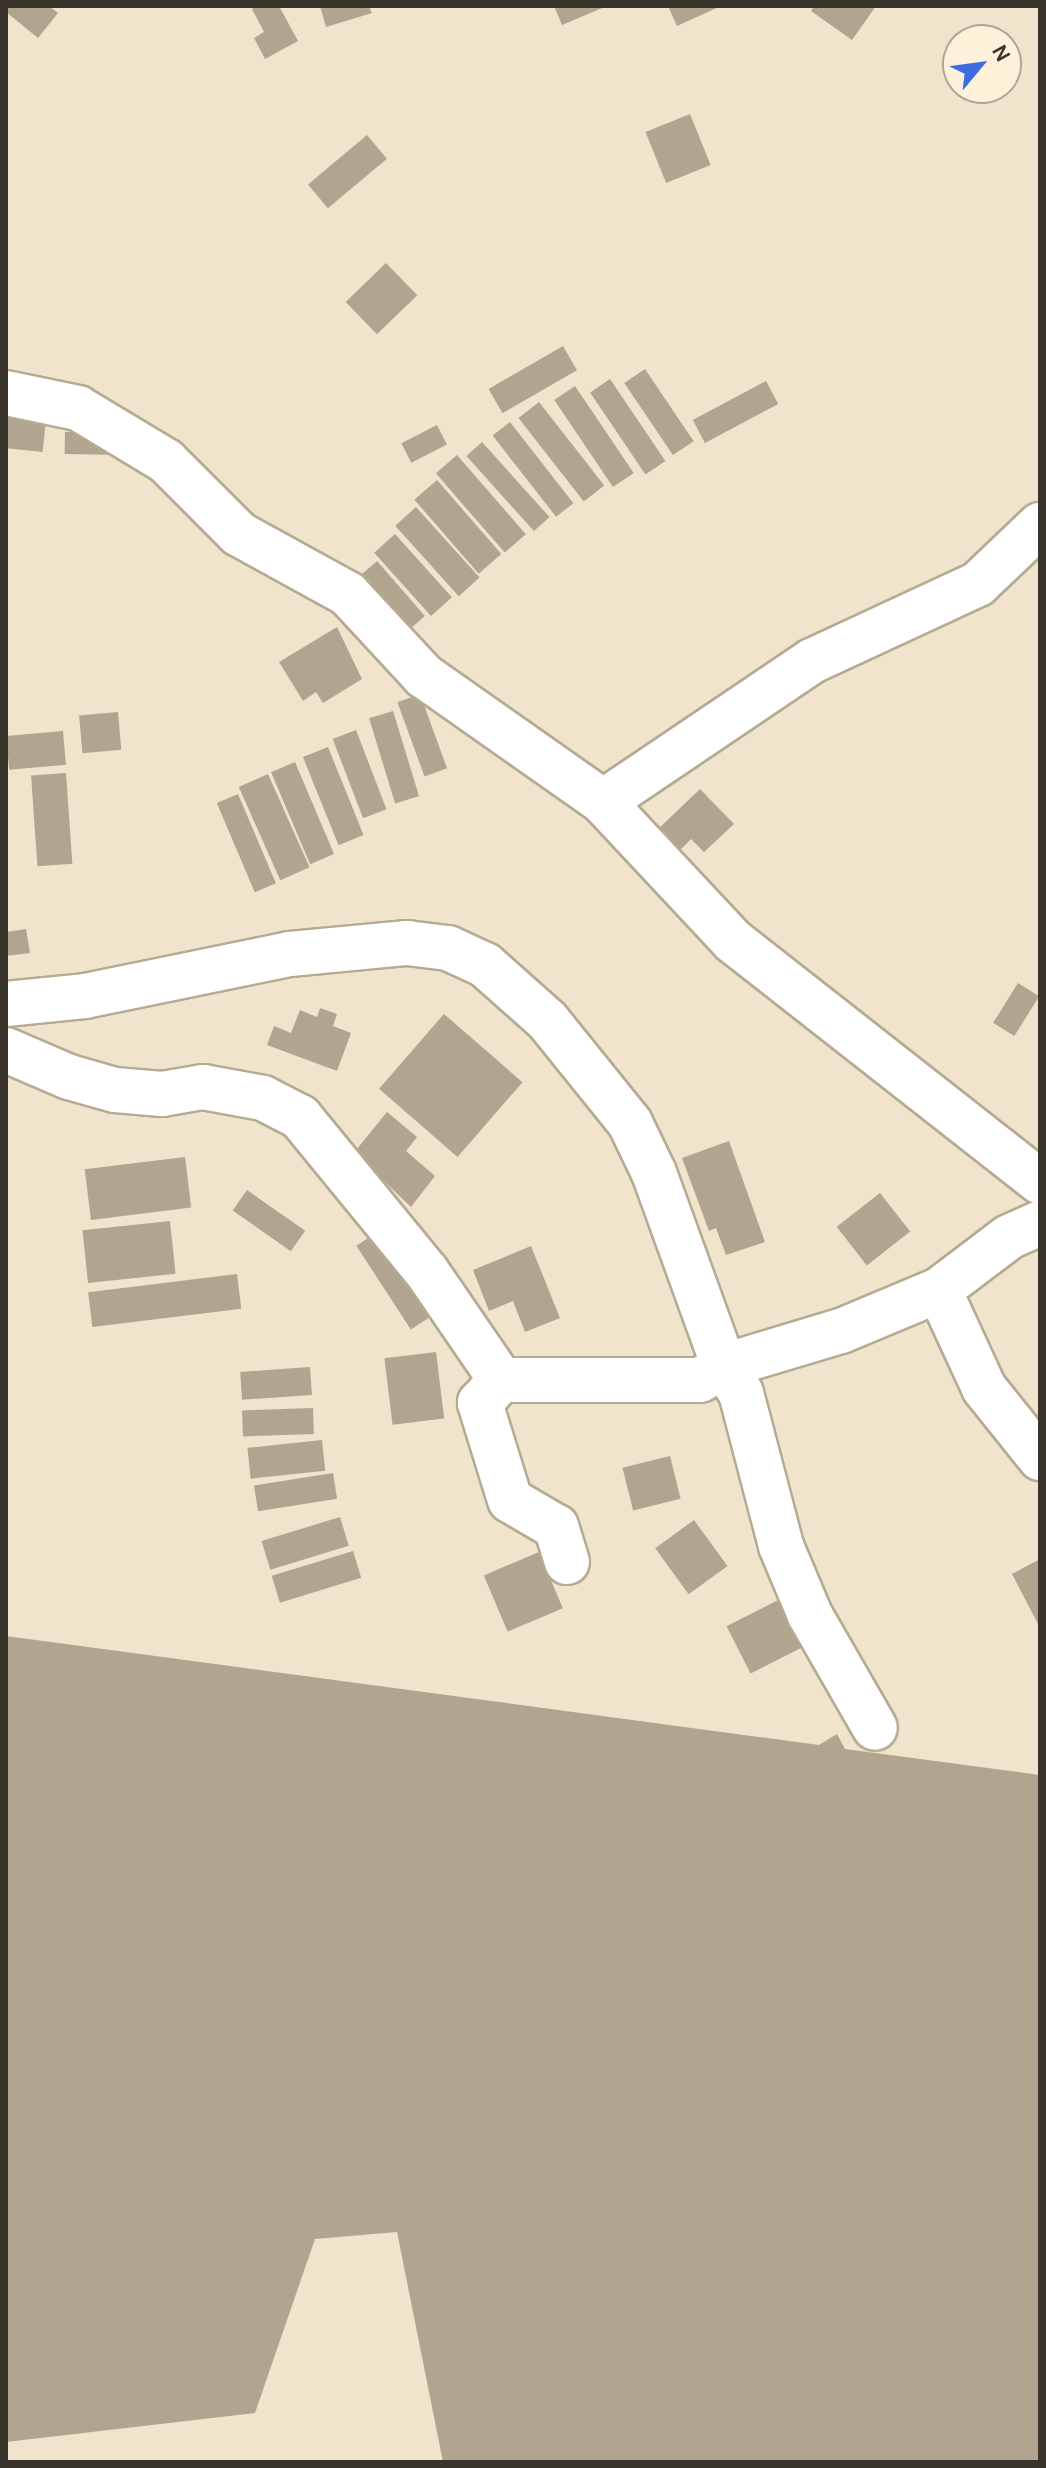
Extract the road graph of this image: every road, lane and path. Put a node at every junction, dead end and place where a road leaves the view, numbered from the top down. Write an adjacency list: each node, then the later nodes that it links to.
1 (6, 393): 3 (street)
2 (1040, 525): 3 (street)
3 (603, 802): 6 (street)
4 (6, 1004): 9 (street)
5 (6, 1050): 10 (street)
6 (1036, 1168)
7 (1040, 1223): 8 (street)
8 (939, 1290): 9 (street); 11 (street)
9 (724, 1366): 10 (street); 13 (street)
10 (501, 1380): 12 (street)
11 (1040, 1458)
12 (567, 1562)
13 (875, 1728)

